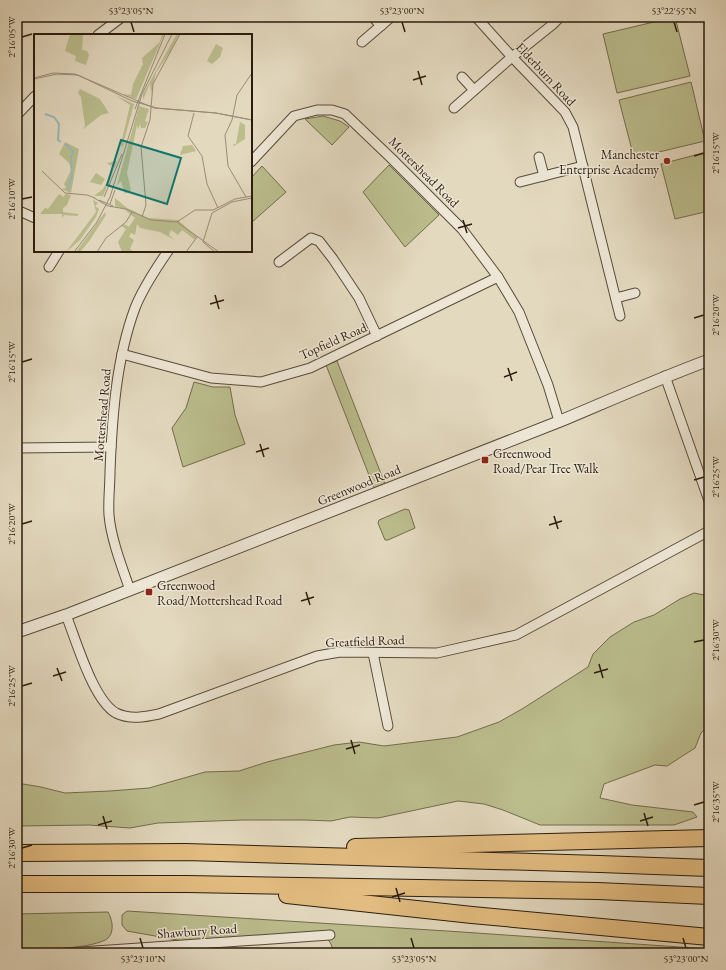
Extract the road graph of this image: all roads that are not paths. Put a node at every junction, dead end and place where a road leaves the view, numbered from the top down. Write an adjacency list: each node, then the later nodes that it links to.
1 (122, 17): 7 (street)
2 (373, 17): 6 (street)
3 (391, 17): 6 (street)
4 (476, 17): 9 (street, Elderburn Road)
5 (560, 17): 9 (street)
6 (381, 26): 8 (street)
7 (99, 34)
8 (362, 42)
9 (512, 57): 11 (street); 17 (street, Elderburn Road)
10 (462, 76): 11 (street)
11 (474, 90): 13 (street)
12 (34, 97): 14 (street)
13 (454, 108)
14 (17, 115)
15 (539, 157): 18 (street)
16 (252, 161): 26 (street, Mottershead Road)
17 (583, 166): 18 (street); 28 (street, Elderburn Road)
18 (544, 176): 19 (street)
19 (520, 182)
20 (17, 210): 21 (street)
21 (34, 218)
22 (57, 252): 25 (street)
23 (167, 252): 31 (street, Mottershead Road)
24 (279, 262): 30 (street)
25 (49, 267)
26 (498, 277): 30 (street, Topfield Road); 34 (street, Mottershead Road)
27 (636, 293): 28 (street)
28 (616, 298): 29 (street, Elderburn Road)
29 (620, 316)
30 (377, 336): 31 (street, Topfield Road)
31 (122, 354): 35 (street, Mottershead Road)
32 (709, 360): 33 (street, Greenwood Road)
33 (665, 376): 34 (street, Greenwood Road); 37 (street)
34 (560, 421): 39 (street, Greenwood Road)
35 (111, 447): 36 (street); 39 (street, Mottershead Road)
36 (17, 448)
37 (709, 501)
38 (709, 531): 42 (street, Greatfield Road)
39 (130, 590): 40 (street, Greenwood Road)
40 (66, 615): 41 (street, Greenwood Road); 42 (street, Greatfield Road)
41 (17, 632)
42 (373, 653): 43 (street)
43 (388, 726)
44 (709, 838): 46 (highway)
45 (17, 852): 46 (highway)
46 (185, 852): 47 (highway)
47 (709, 868)
48 (17, 884): 49 (highway)
49 (186, 884): 50 (highway); 52 (highway)
50 (709, 896)
51 (330, 935): 53 (street, Shawbury Road)
52 (709, 937)
53 (202, 948): 54 (street, Shawbury Road)
54 (66, 953)

